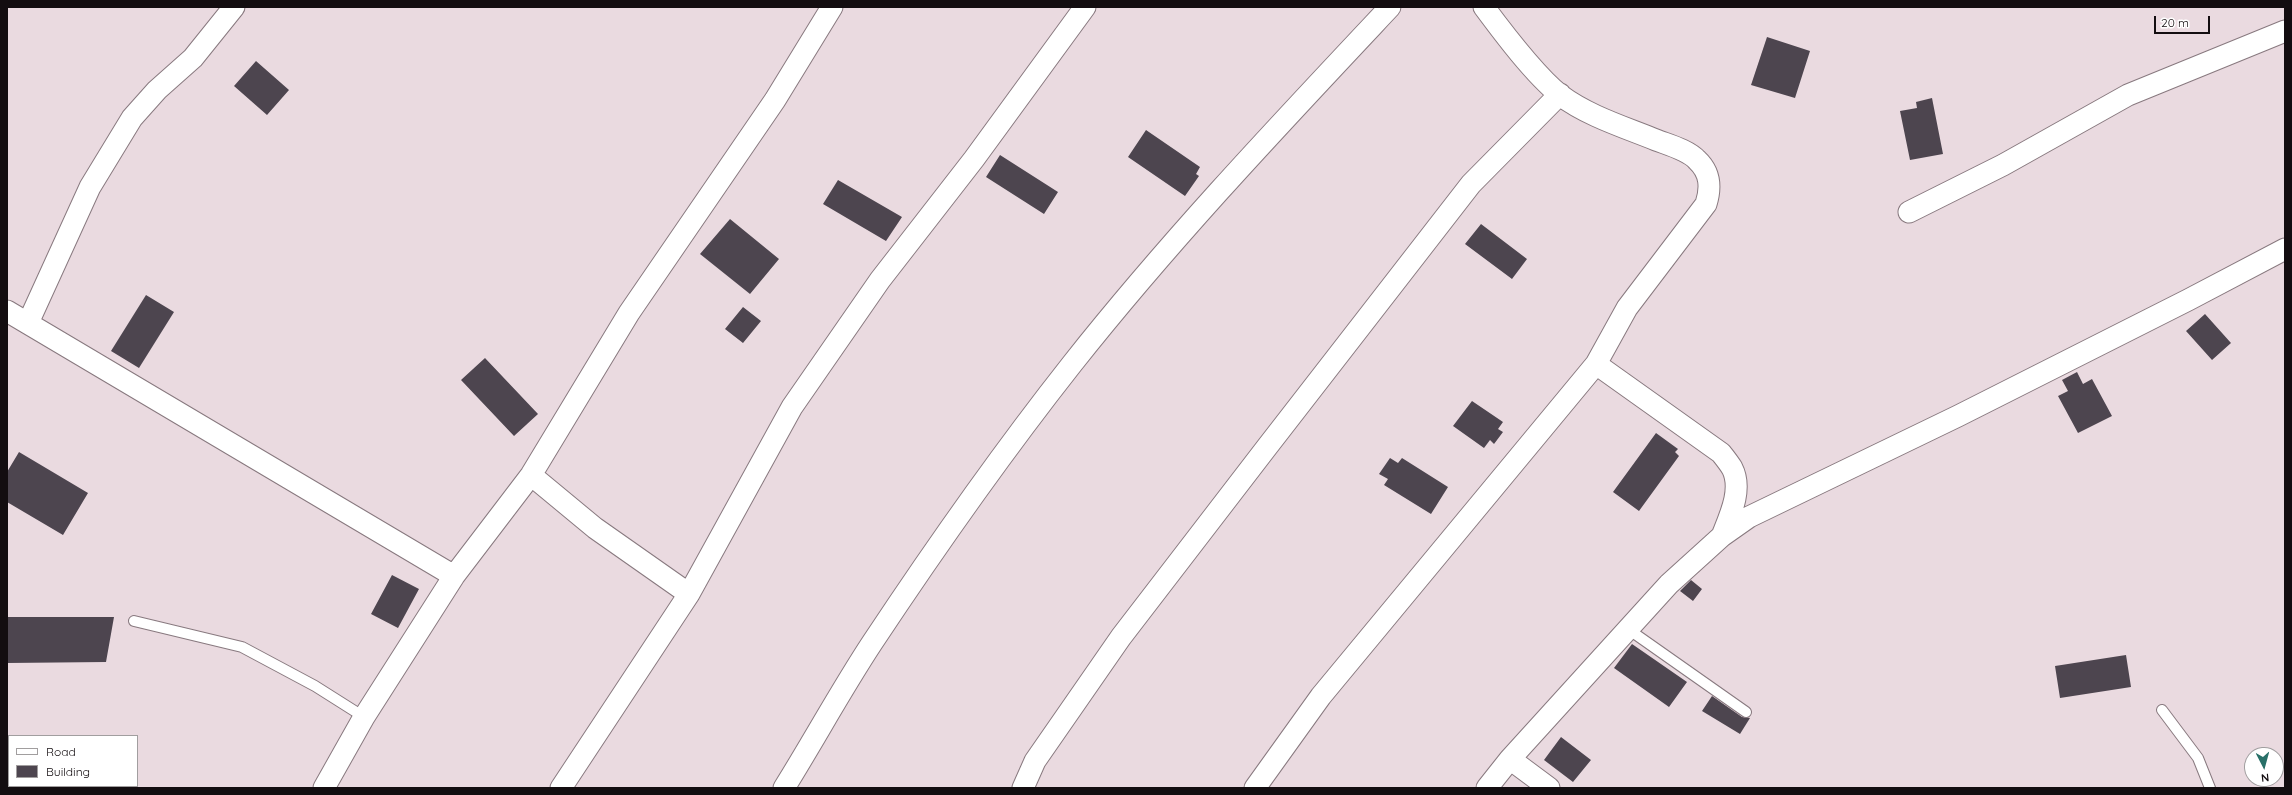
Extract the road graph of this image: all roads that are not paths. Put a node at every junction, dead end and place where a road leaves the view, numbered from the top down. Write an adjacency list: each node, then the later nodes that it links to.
1 (234, 7): 11 (street)
2 (832, 7): 13 (street)
3 (1085, 7): 16 (street)
4 (1390, 7): 25 (street)
5 (1484, 7): 7 (street)
6 (2285, 31): 8 (street)
7 (1560, 94): 12 (street); 26 (street)
8 (1910, 212)
9 (2285, 249): 14 (street)
10 (7, 311): 11 (street)
11 (28, 323): 15 (street)
12 (1596, 364): 14 (street); 27 (street)
13 (531, 474): 15 (street); 16 (street)
14 (1722, 536): 18 (street)
15 (454, 576): 21 (street)
16 (689, 594): 24 (street)
17 (134, 621): 21 (lane)
18 (1628, 629): 20 (lane); 22 (street)
19 (2162, 710): 30 (lane)
20 (1746, 712)
21 (364, 717): 23 (street)
22 (1510, 759): 28 (street); 29 (street)
23 (333, 784)
24 (561, 788)
25 (784, 788)
26 (1024, 788)
27 (1255, 788)
28 (1487, 788)
29 (1549, 788)
30 (2210, 788)

